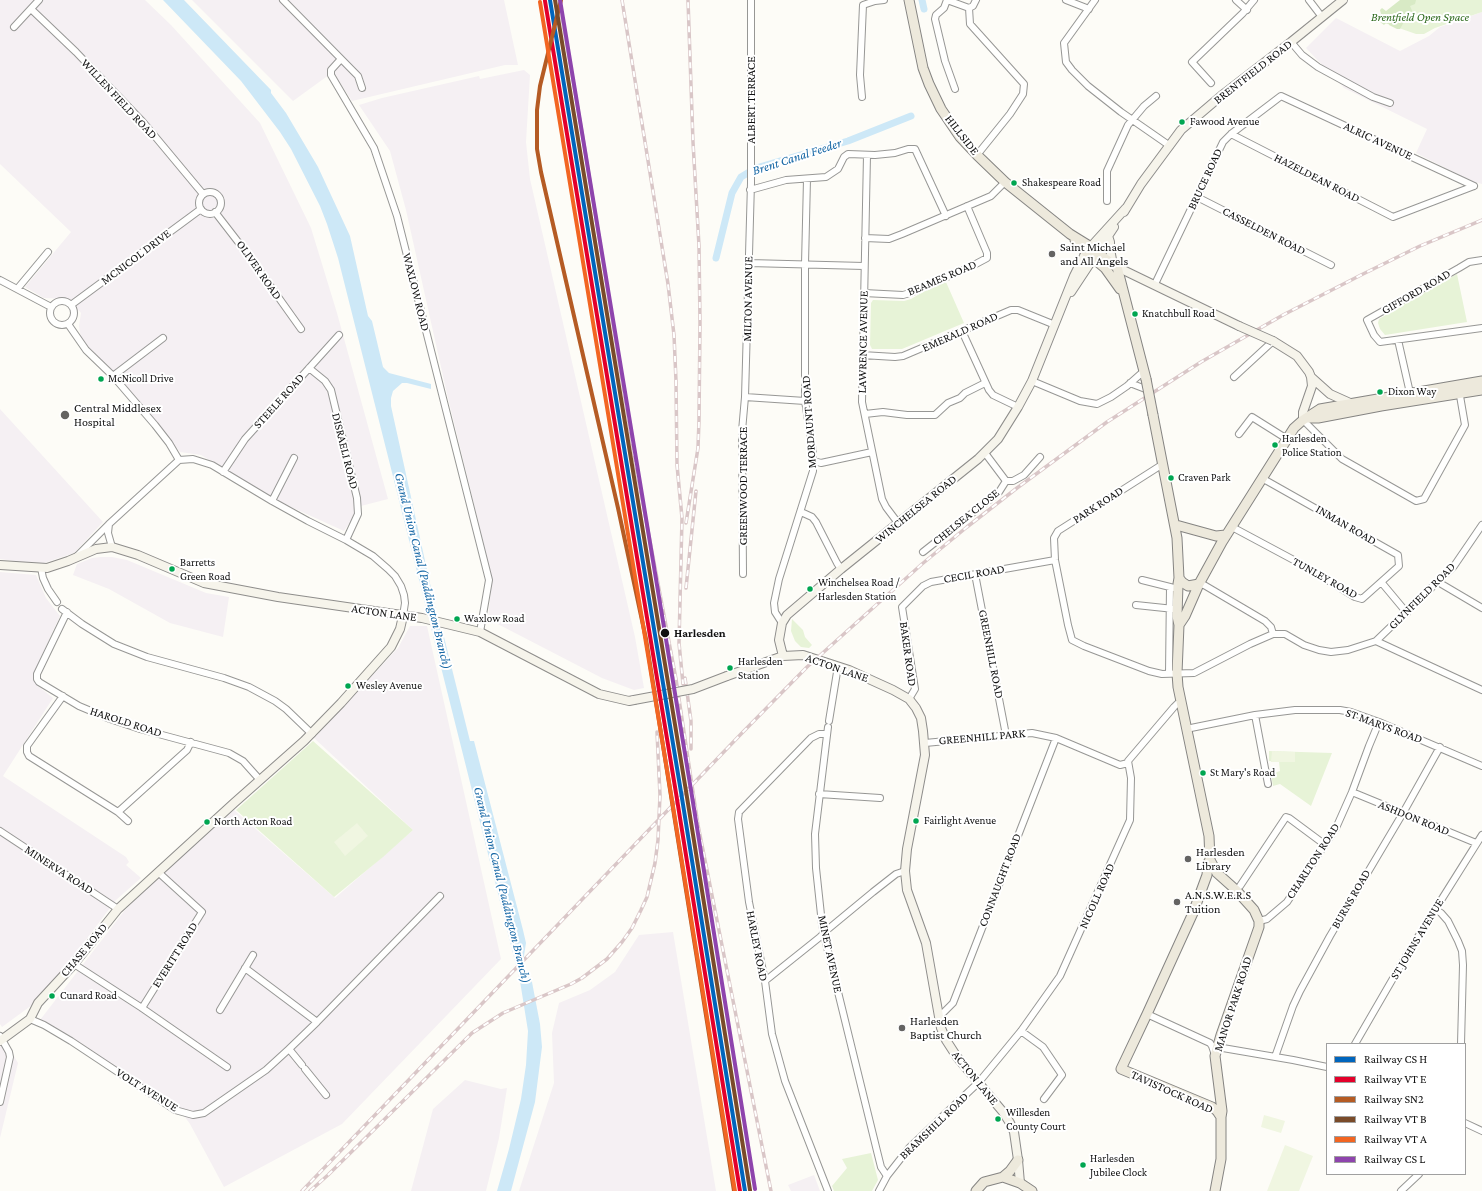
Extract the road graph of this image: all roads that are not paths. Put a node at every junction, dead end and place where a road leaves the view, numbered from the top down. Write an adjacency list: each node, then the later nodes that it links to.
1 (39, 0): 15 (street)
2 (283, 0): 21 (street)
3 (751, 0): 36 (street, ALBERT TERRACE)
4 (884, 0): 27 (street)
5 (909, 0): 33 (main road, HILLSIDE)
6 (947, 0): 14 (street); 24 (street)
7 (976, 0): 14 (street)
8 (1066, 0): 16 (street)
9 (1095, 0): 16 (street)
10 (1236, 0): 17 (street)
11 (1254, 0): 17 (street)
12 (1309, 0): 18 (street)
13 (1343, 0): 18 (street, BRENTFIELD ROAD)
14 (969, 8): 33 (street)
15 (31, 9): 19 (street); 37 (street, WILLEN FIELD ROAD)
16 (1089, 9): 29 (street)
17 (1247, 10): 22 (street)
18 (1322, 17): 20 (street, BRENTFIELD ROAD)
19 (14, 27)
20 (1291, 42): 28 (street); 31 (street, BRENTFIELD ROAD)
21 (341, 59): 23 (street); 142 (street, WAXLOW ROAD)
22 (1211, 83)
23 (362, 88)
24 (955, 89)
25 (1156, 96): 29 (street)
26 (1281, 96): 30 (street, BRUCE ROAD); 45 (street, ALRIC AVENUE)
27 (862, 97)
28 (1390, 103)
29 (1133, 120): 31 (street); 40 (street)
30 (1231, 134): 38 (street, BRUCE ROAD); 45 (street, HAZELDEAN ROAD)
31 (1170, 146): 42 (street, BRENTFIELD ROAD)
32 (867, 155): 34 (street); 46 (street); 48 (street, LAWRENCE AVENUE)
33 (977, 155): 35 (main road, HILLSIDE)
34 (807, 179): 36 (street); 53 (street, MORDAUNT ROAD)
35 (1005, 182): 41 (street); 50 (main road, HILLSIDE)
36 (750, 190): 39 (street, ALBERT TERRACE)
37 (203, 194): 43 (street); 44 (street)
38 (1197, 197): 54 (street, CASSELDEN ROAD); 58 (street, BRUCE ROAD)
39 (750, 200): 52 (street, MILTON AVENUE)
40 (1107, 200)
41 (968, 206): 46 (street); 60 (street, BEAMES ROAD)
42 (1126, 208): 47 (street, BRENTFIELD ROAD); 50 (street, BRENTFIELD ROAD)
43 (201, 209): 44 (street); 62 (street, MCNICOL DRIVE)
44 (215, 212): 67 (street, OLIVER ROAD)
45 (1403, 214)
46 (946, 216): 48 (street)
47 (1108, 236): 50 (street, BRENTFIELD ROAD); 56 (street)
48 (865, 238): 55 (street, LAWRENCE AVENUE)
49 (48, 252): 59 (street)
50 (1092, 252): 56 (main road); 61 (main road); 65 (street)
51 (1482, 260): 71 (street, GIFFORD ROAD)
52 (749, 264): 53 (street); 87 (street, MILTON AVENUE)
53 (805, 264): 55 (street); 88 (street, MORDAUNT ROAD)
54 (1331, 265)
55 (864, 266): 60 (street, LAWRENCE AVENUE)
56 (1115, 266): 58 (street); 61 (main road)
57 (0, 280): 59 (street)
58 (1155, 284): 72 (street, bridge)
59 (18, 288): 63 (street)
60 (864, 293): 73 (street, LAWRENCE AVENUE)
61 (1124, 295): 75 (main road)
62 (71, 305): 63 (street); 64 (street)
63 (51, 307): 64 (street)
64 (68, 324): 76 (street)
65 (1055, 325): 68 (street, EMERALD ROAD); 79 (street)
66 (1482, 328): 71 (street)
67 (301, 329)
68 (962, 331): 73 (street, EMERALD ROAD); 81 (street)
69 (340, 335): 74 (street, STEELE ROAD)
70 (163, 338): 76 (street)
71 (1398, 340): 86 (street)
72 (1273, 341): 77 (street); 78 (street)
73 (862, 355): 91 (street, LAWRENCE AVENUE)
74 (309, 368): 102 (street, STEELE ROAD); 116 (street, DISRAELI ROAD)
75 (1145, 375): 82 (street); 83 (main road, bridge)
76 (113, 376): 99 (street)
77 (1234, 377)
78 (1311, 377): 89 (street); 92 (street)
79 (1032, 381): 82 (street); 90 (street, WINCHELSEA ROAD)
80 (1482, 381): 84 (main road)
81 (985, 383): 90 (street); 91 (street)
82 (1130, 383): 83 (street)
83 (1148, 390): 101 (main road, bridge)
84 (1459, 390): 85 (main road); 86 (main road); 92 (main road); 92 (street)
85 (1482, 390)
86 (1410, 393): 89 (main road)
87 (745, 398): 88 (street); 125 (street, GREENWOOD TERRACE)
88 (805, 401): 100 (street, MORDAUNT ROAD)
89 (1350, 403): 92 (main road)
90 (1018, 408): 96 (street, WINCHELSEA ROAD)
91 (865, 414): 95 (street, LAWRENCE AVENUE)
92 (1305, 419): 94 (main road)
93 (1239, 434): 94 (street)
94 (1287, 439): 103 (main road)
95 (872, 452): 100 (street); 107 (street, LAWRENCE AVENUE)
96 (985, 453): 104 (street, CHELSEA CLOSE); 107 (street, WINCHELSEA ROAD)
97 (1040, 457): 104 (street, CHELSEA CLOSE)
98 (294, 458): 105 (street)
99 (179, 460): 102 (street); 108 (street)
100 (814, 461): 106 (street, MORDAUNT ROAD)
101 (1163, 464): 109 (main road); 121 (street, PARK ROAD)
102 (223, 472): 105 (street)
103 (1262, 479): 110 (main road); 130 (street, INMAN ROAD)
104 (1006, 481): 119 (street, CHELSEA CLOSE)
105 (272, 501): 116 (street)
106 (801, 512): 124 (street); 140 (street, MORDAUNT ROAD)
107 (898, 523): 124 (street, WINCHELSEA ROAD)
108 (109, 524): 118 (street); 120 (street)
109 (1176, 525): 111 (main road); 115 (main road)
110 (1232, 527): 114 (main road); 130 (street, TUNLEY ROAD)
111 (1189, 529): 113 (main road); 115 (main road)
112 (1481, 529): 129 (street, GLYNFIELD ROAD)
113 (1216, 536): 114 (main road); 117 (main road)
114 (1226, 536): 117 (main road)
115 (1177, 538): 127 (main road)
116 (346, 540): 139 (street)
117 (1220, 546): 131 (main road)
118 (112, 547): 120 (street, ACTON LANE); 139 (street, ACTON LANE)
119 (923, 552)
120 (76, 557): 123 (street, ACTON LANE)
121 (1055, 560): 126 (street, CECIL ROAD); 147 (street, PARK ROAD)
122 (0, 565): 123 (street, ACTON LANE)
123 (41, 568): 133 (street)
124 (842, 569): 140 (street, WINCHELSEA ROAD)
125 (743, 574)
126 (975, 574): 135 (street, CECIL ROAD); 157 (street, GREENHILL ROAD)
127 (1179, 578): 131 (main road); 132 (main road)
128 (1142, 580): 132 (street)
129 (1438, 582): 136 (street); 138 (street, GLYNFIELD ROAD)
130 (1382, 583): 138 (street)
131 (1199, 584): 141 (main road); 143 (street)
132 (1174, 588): 137 (main road)
133 (57, 602)
134 (1136, 605): 137 (street)
135 (902, 607): 150 (street, BAKER ROAD)
136 (1482, 608)
137 (1174, 609): 141 (main road); 147 (street)
138 (1407, 613): 144 (street, GLYNFIELD ROAD)
139 (403, 616): 142 (street, ACTON LANE); 155 (street)
140 (782, 623): 145 (street)
141 (1179, 625): 147 (main road)
142 (480, 632): 145 (street, ACTON LANE, bridge)
143 (1273, 634): 144 (street); 147 (street)
144 (1376, 641): 148 (street)
145 (783, 656): 146 (street, ACTON LANE)
146 (838, 666): 150 (street, ACTON LANE); 156 (street, MINET AVENUE)
147 (1173, 673): 151 (main road)
148 (1482, 690)
149 (63, 696): 155 (street, HAROLD ROAD); 159 (street, HAROLD ROAD); 169 (street)
150 (909, 699): 160 (street, ACTON LANE)
151 (1181, 703): 154 (main road); 162 (street)
152 (1255, 715): 153 (street, ST MARYS ROAD); 154 (street, ST MARYS ROAD); 165 (street)
153 (1379, 722): 161 (street, ST MARYS ROAD); 166 (street, CHARLTON ROAD)
154 (1186, 729): 176 (main road)
155 (312, 734): 164 (street)
156 (827, 734): 167 (street, MINET AVENUE); 190 (street, HARLEY ROAD)
157 (1006, 735): 158 (street, GREENHILL PARK); 160 (street, GREENHILL PARK)
158 (1056, 738): 162 (street, GREENHILL PARK); 194 (street, CONNAUGHT ROAD)
159 (191, 742): 164 (street, HAROLD ROAD); 169 (street)
160 (925, 743): 177 (street, ACTON LANE)
161 (1440, 747): 163 (street, ST MARYS ROAD); 170 (street, BURNS ROAD)
162 (1128, 763): 197 (street, NICOLL ROAD)
163 (1482, 766)
164 (260, 780): 178 (street)
165 (1268, 784)
166 (1352, 792): 170 (street, ASHDON ROAD); 175 (street, CHARLTON ROAD)
167 (819, 794): 168 (street); 186 (street, MINET AVENUE)
168 (880, 798)
169 (118, 812): 171 (street)
170 (1403, 813): 174 (street, ASHDON ROAD); 203 (street, BURNS ROAD)
171 (128, 821)
172 (0, 831): 183 (street, MINERVA ROAD)
173 (1482, 835): 174 (street, ST JOHNS AVENUE)
174 (1476, 843): 184 (street, ST JOHNS AVENUE)
175 (1324, 844): 181 (street); 185 (street, CHARLTON ROAD)
176 (1210, 860): 179 (main road); 180 (main road)
177 (905, 871): 186 (street); 194 (street, ACTON LANE)
178 (158, 872): 183 (street); 191 (street, EVERITT ROAD)
179 (1217, 873): 180 (main road); 181 (main road)
180 (1207, 875): 193 (main road)
181 (1236, 890): 185 (main road)
182 (440, 896): 196 (street, VOLT AVENUE)
183 (118, 909): 188 (street, CHASE ROAD)
184 (1435, 909): 199 (street, ST JOHNS AVENUE); 200 (street)
185 (1259, 921): 202 (main road, MANOR PARK ROAD)
186 (824, 933): 190 (street); 217 (street, MINET AVENUE)
187 (253, 955): 189 (street)
188 (74, 964): 191 (street); 195 (street, CHASE ROAD)
189 (245, 968): 192 (street); 196 (street)
190 (765, 981): 220 (street, HARLEY ROAD)
191 (142, 1008): 204 (street)
192 (220, 1010)
193 (1147, 1014): 202 (street); 211 (main road, TAVISTOCK ROAD)
194 (939, 1017): 206 (street, ACTON LANE)
195 (30, 1019): 198 (street, CHASE ROAD); 201 (street, VOLT AVENUE)
196 (318, 1022): 201 (street, VOLT AVENUE)
197 (1021, 1031): 206 (street, NICOLL ROAD); 208 (street)
198 (1, 1038): 209 (street)
199 (1356, 1043)
200 (1461, 1043)
201 (289, 1049): 207 (street)
202 (1216, 1052): 203 (street); 210 (main road, MANOR PARK ROAD)
203 (1275, 1057): 205 (street)
204 (227, 1067)
205 (1326, 1067)
206 (979, 1082): 215 (street, ACTON LANE); 217 (street, BRAMSHILL ROAD)
207 (326, 1096)
208 (1044, 1099)
209 (0, 1102)
210 (1220, 1103): 211 (main road); 212 (main road, MANOR PARK ROAD)
211 (1212, 1107): 212 (main road, TAVISTOCK ROAD)
212 (1221, 1117): 224 (main road, MANOR PARK ROAD)
213 (1466, 1123): 214 (street)
214 (1482, 1130)
215 (1018, 1160): 218 (main road); 219 (street, ACTON LANE)
216 (1418, 1175): 225 (street)
217 (887, 1176): 221 (street, BRAMSHILL ROAD)
218 (1003, 1177): 219 (main road); 222 (main road)
219 (1020, 1184): 223 (main road)
220 (828, 1191)
221 (879, 1191)
222 (976, 1191)
223 (1032, 1191)
224 (1215, 1191)
225 (1401, 1191)

